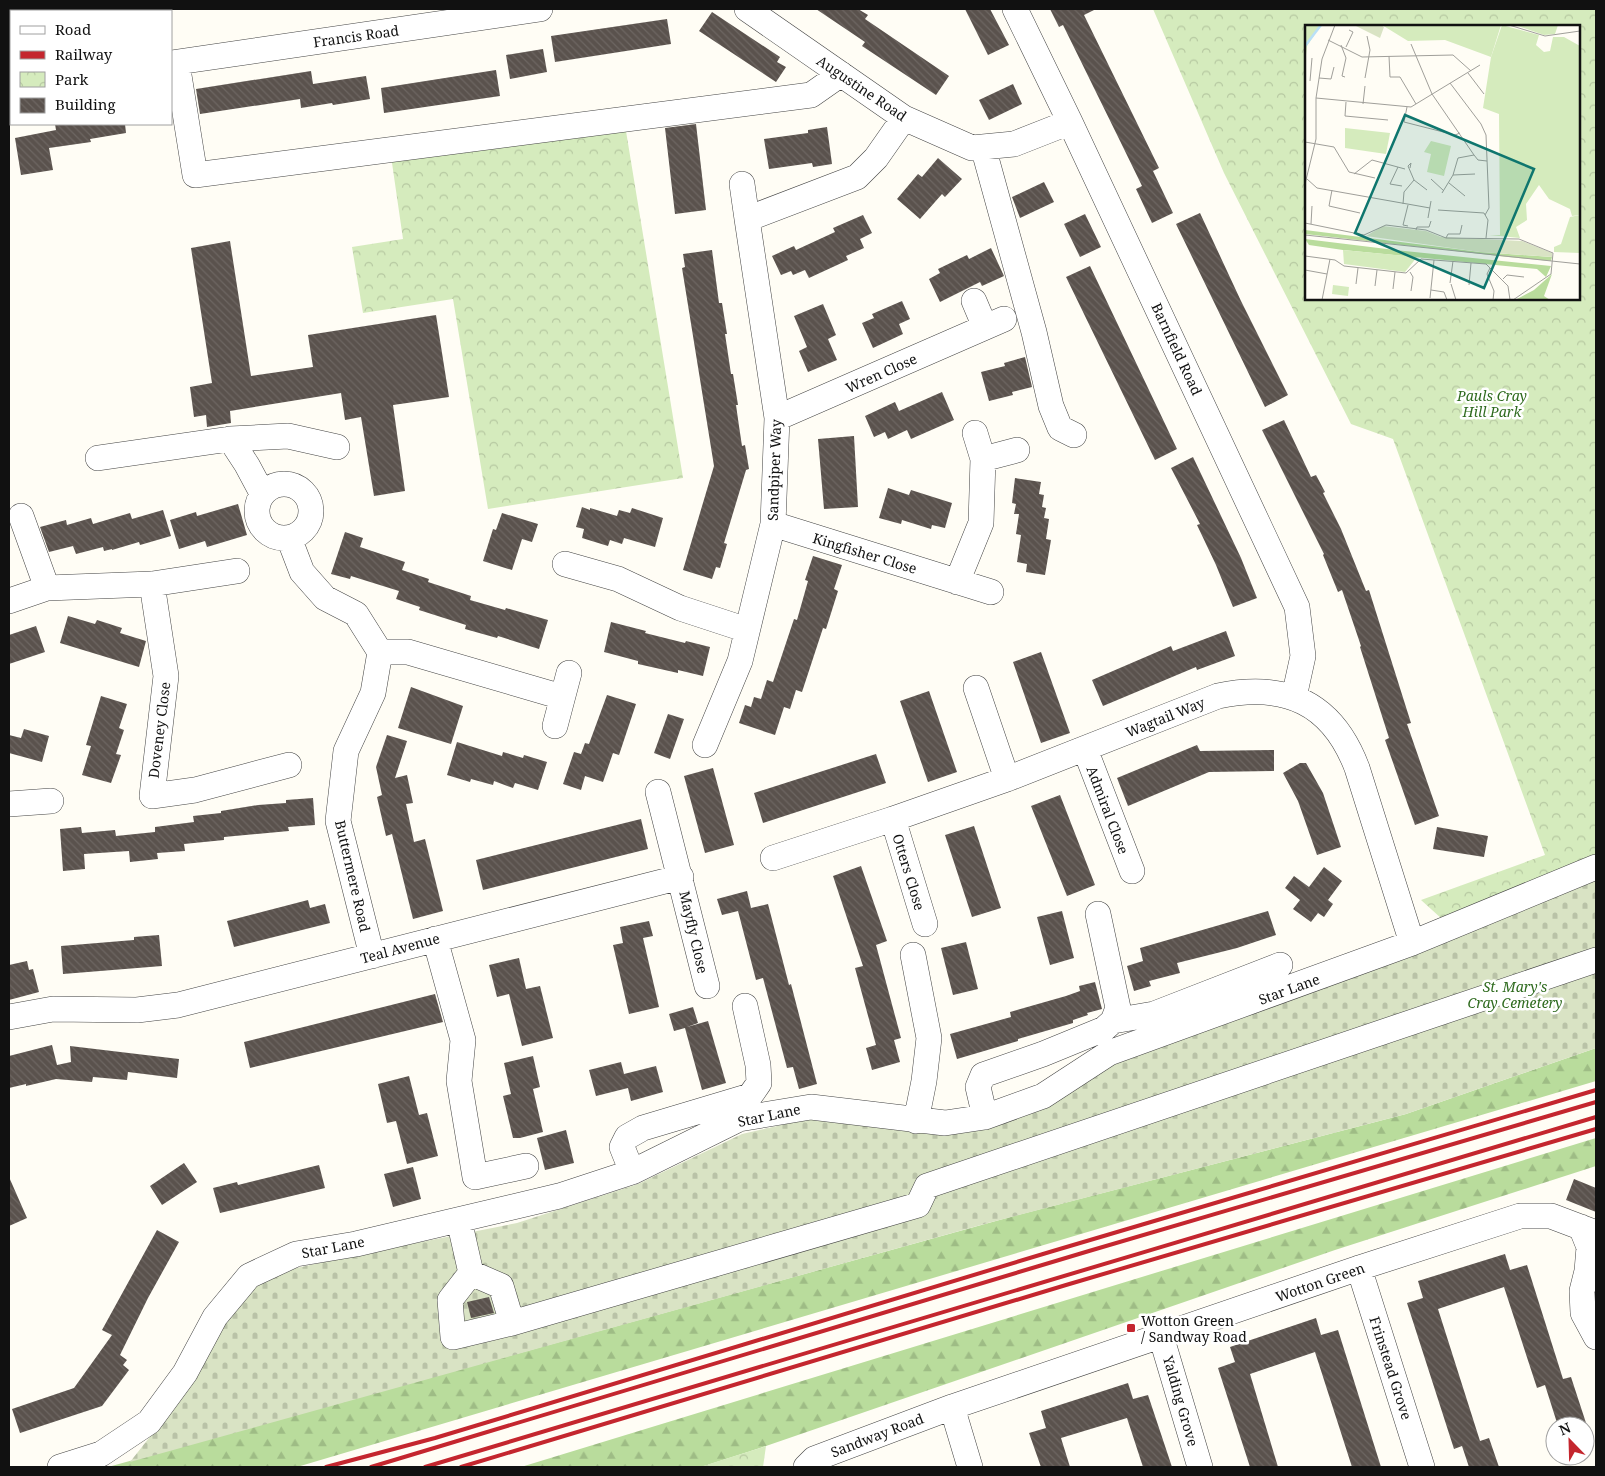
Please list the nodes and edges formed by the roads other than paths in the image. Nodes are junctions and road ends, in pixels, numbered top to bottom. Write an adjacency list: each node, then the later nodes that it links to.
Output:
1 (540, 9): 4 (street, Francis Road)
2 (747, 9): 5 (street, Augustine Road)
3 (1015, 9): 7 (street, Barnfield Road)
4 (174, 63): 5 (street)
5 (841, 74): 6 (street, Augustine Road)
6 (904, 118): 8 (street, Augustine Road); 10 (street)
7 (1070, 122): 8 (street, Augustine Road); 36 (street, Barnfield Road)
8 (983, 147): 14 (street)
9 (742, 184): 10 (street, Sandpiper Way)
10 (747, 219): 12 (street, Sandpiper Way)
11 (974, 301): 12 (street, Wren Close)
12 (777, 418): 22 (street, Sandpiper Way)
13 (975, 433): 19 (street)
14 (1074, 435)
15 (230, 439): 16 (street); 18 (street); 20 (street)
16 (337, 447)
17 (1017, 450): 19 (street)
18 (98, 458)
19 (983, 459): 26 (street)
20 (262, 493): 23 (street); 23 (street)
21 (21, 516): 28 (street)
22 (773, 524): 26 (street, Kingfisher Close); 31 (street, Sandpiper Way)
23 (289, 538): 32 (street)
24 (565, 564): 31 (street)
25 (237, 571): 27 (street)
26 (957, 582): 29 (street, Kingfisher Close)
27 (152, 584): 28 (street); 40 (street, Doveney Close)
28 (47, 588): 30 (street)
29 (991, 592)
30 (9, 601)
31 (747, 630): 38 (street, Sandpiper Way)
32 (380, 652): 35 (street); 55 (street, Buttermere Road)
33 (569, 673): 35 (street)
34 (976, 688): 41 (street)
35 (562, 697): 37 (street)
36 (1294, 697): 39 (street, Wagtail Way); 53 (street, Wagtail Way)
37 (555, 726)
38 (705, 744)
39 (1085, 749): 41 (street, Wagtail Way); 48 (street, Admiral Close)
40 (289, 765)
41 (1007, 779): 45 (street, Wagtail Way)
42 (658, 792): 49 (street)
43 (51, 801): 44 (street)
44 (9, 804)
45 (893, 819): 46 (street, Wagtail Way); 51 (street, Otters Close)
46 (773, 858)
47 (1596, 867): 53 (street, Star Lane)
48 (1132, 871)
49 (680, 878): 52 (street, Teal Avenue); 58 (street, Mayfly Close)
50 (1098, 914): 61 (street)
51 (925, 924)
52 (435, 939): 55 (street, Teal Avenue); 64 (street)
53 (1412, 943): 62 (street, Star Lane)
54 (913, 955): 63 (street)
55 (372, 956): 60 (street, Teal Avenue)
56 (1596, 960): 70 (street)
57 (1280, 965): 61 (street, Star Lane)
58 (707, 986)
59 (746, 1006): 65 (street, Star Lane)
60 (20, 1015)
61 (1113, 1021): 62 (street, Star Lane)
62 (985, 1117): 63 (street, Star Lane)
63 (916, 1121): 65 (street, Star Lane)
64 (526, 1166)
65 (632, 1172): 66 (street, Star Lane)
66 (459, 1220): 69 (street); 74 (street, Star Lane)
67 (1589, 1230): 68 (street, Wotton Green); 72 (street, Wotton Green)
68 (1359, 1268): 71 (street, Wotton Green); 78 (street, Frinstead Grove)
69 (471, 1273): 70 (street); 70 (street)
70 (512, 1323)
71 (1161, 1336): 73 (street, Wotton Green); 77 (street, Yalding Grove)
72 (1596, 1337)
73 (952, 1408): 75 (street, Sandway Road); 76 (street)
74 (60, 1467)
75 (806, 1467)
76 (970, 1467)
77 (1200, 1467)
78 (1422, 1467)

